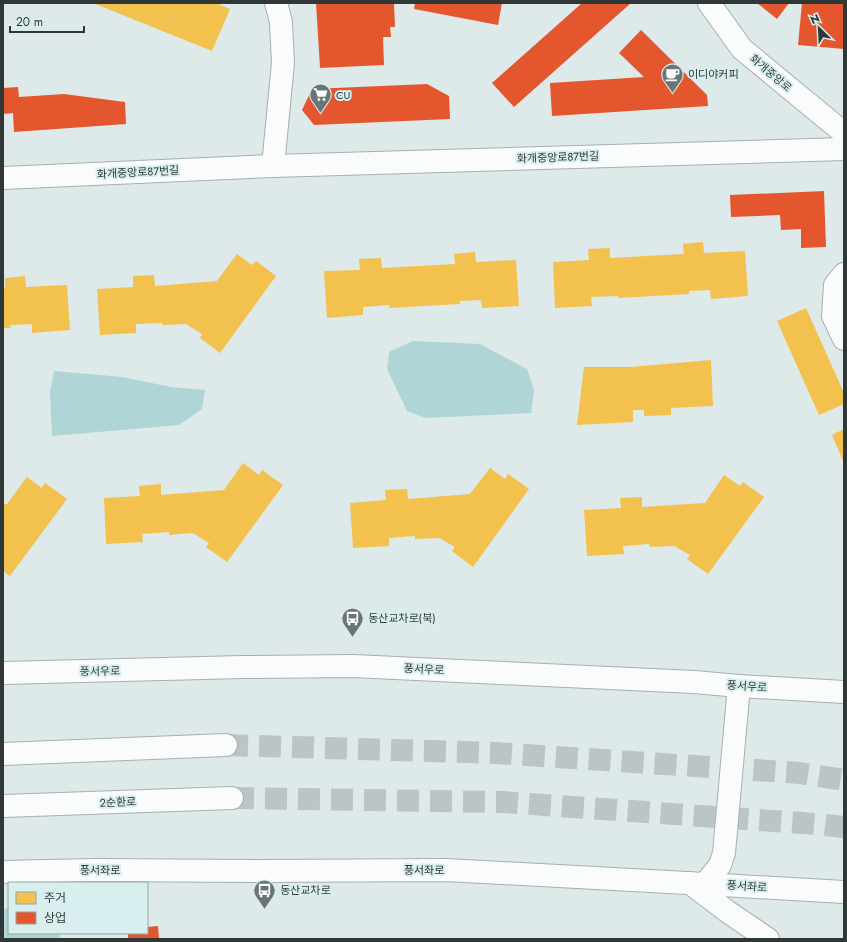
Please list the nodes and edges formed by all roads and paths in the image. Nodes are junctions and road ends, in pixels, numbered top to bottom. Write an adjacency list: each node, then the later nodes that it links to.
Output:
1 (276, 3): 5 (main road)
2 (709, 3): 3 (main road, 화개중앙로)
3 (844, 133)
4 (844, 149): 5 (main road, 화개중앙로87번길)
5 (273, 166): 6 (main road, 화개중앙로87번길)
6 (3, 178)
7 (844, 274): 8 (main road)
8 (844, 339)
9 (3, 673): 10 (main road, 풍서우로)
10 (740, 686): 11 (main road, 풍서우로); 17 (main road)
11 (844, 692)
12 (226, 745): 13 (main road)
13 (3, 754)
14 (232, 798): 15 (main road, 2순환로)
15 (3, 806)
16 (3, 872): 17 (main road, 풍서좌로)
17 (697, 883): 18 (main road, 풍서좌로); 19 (main road)
18 (844, 892)
19 (768, 939)

